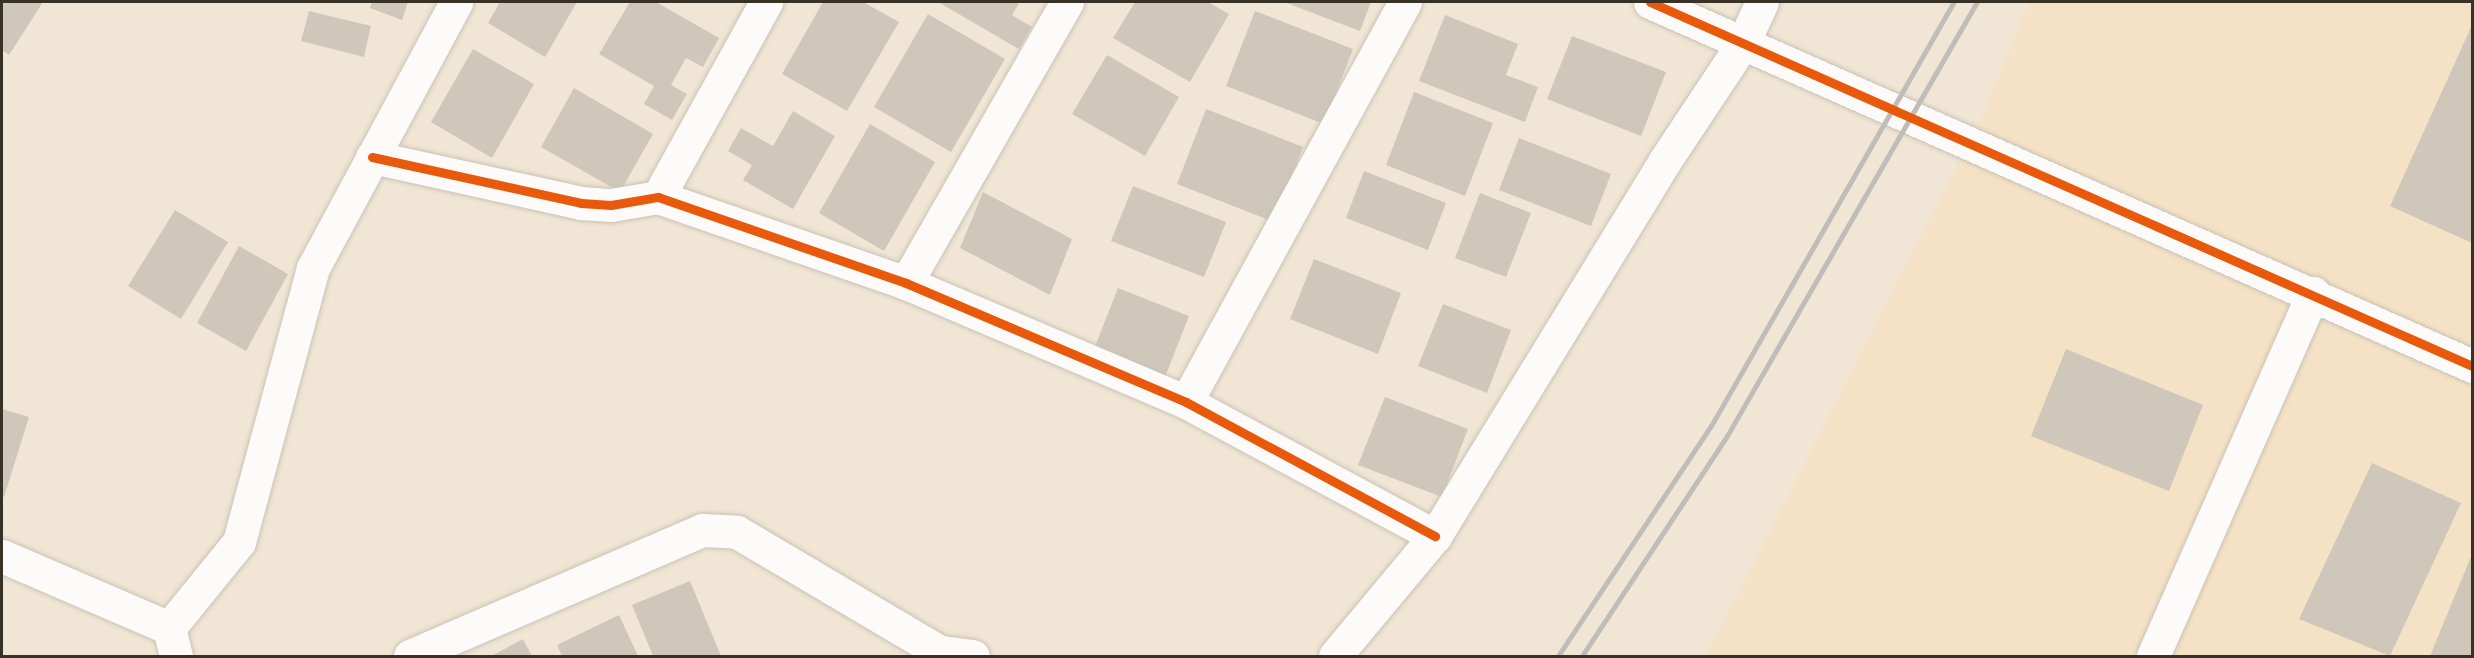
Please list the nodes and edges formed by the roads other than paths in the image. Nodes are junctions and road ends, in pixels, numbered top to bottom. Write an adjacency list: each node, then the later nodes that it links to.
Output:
1 (456, 2): 8 (street)
2 (766, 2): 9 (street)
3 (1067, 2): 10 (street)
4 (1405, 2): 13 (street)
5 (1650, 2): 7 (street)
6 (1762, 2): 7 (street)
7 (1743, 43): 11 (street); 14 (street)
8 (372, 157): 9 (street); 16 (street)
9 (658, 197): 10 (street)
10 (906, 283): 13 (street)
11 (2313, 293): 12 (street); 21 (street)
12 (2472, 366)
13 (1186, 402): 14 (street)
14 (1435, 536): 20 (street)
15 (2, 556): 16 (street)
16 (173, 643)
17 (938, 654): 18 (street); 19 (street)
18 (410, 657)
19 (973, 657)
20 (1335, 657)
21 (2152, 657)

